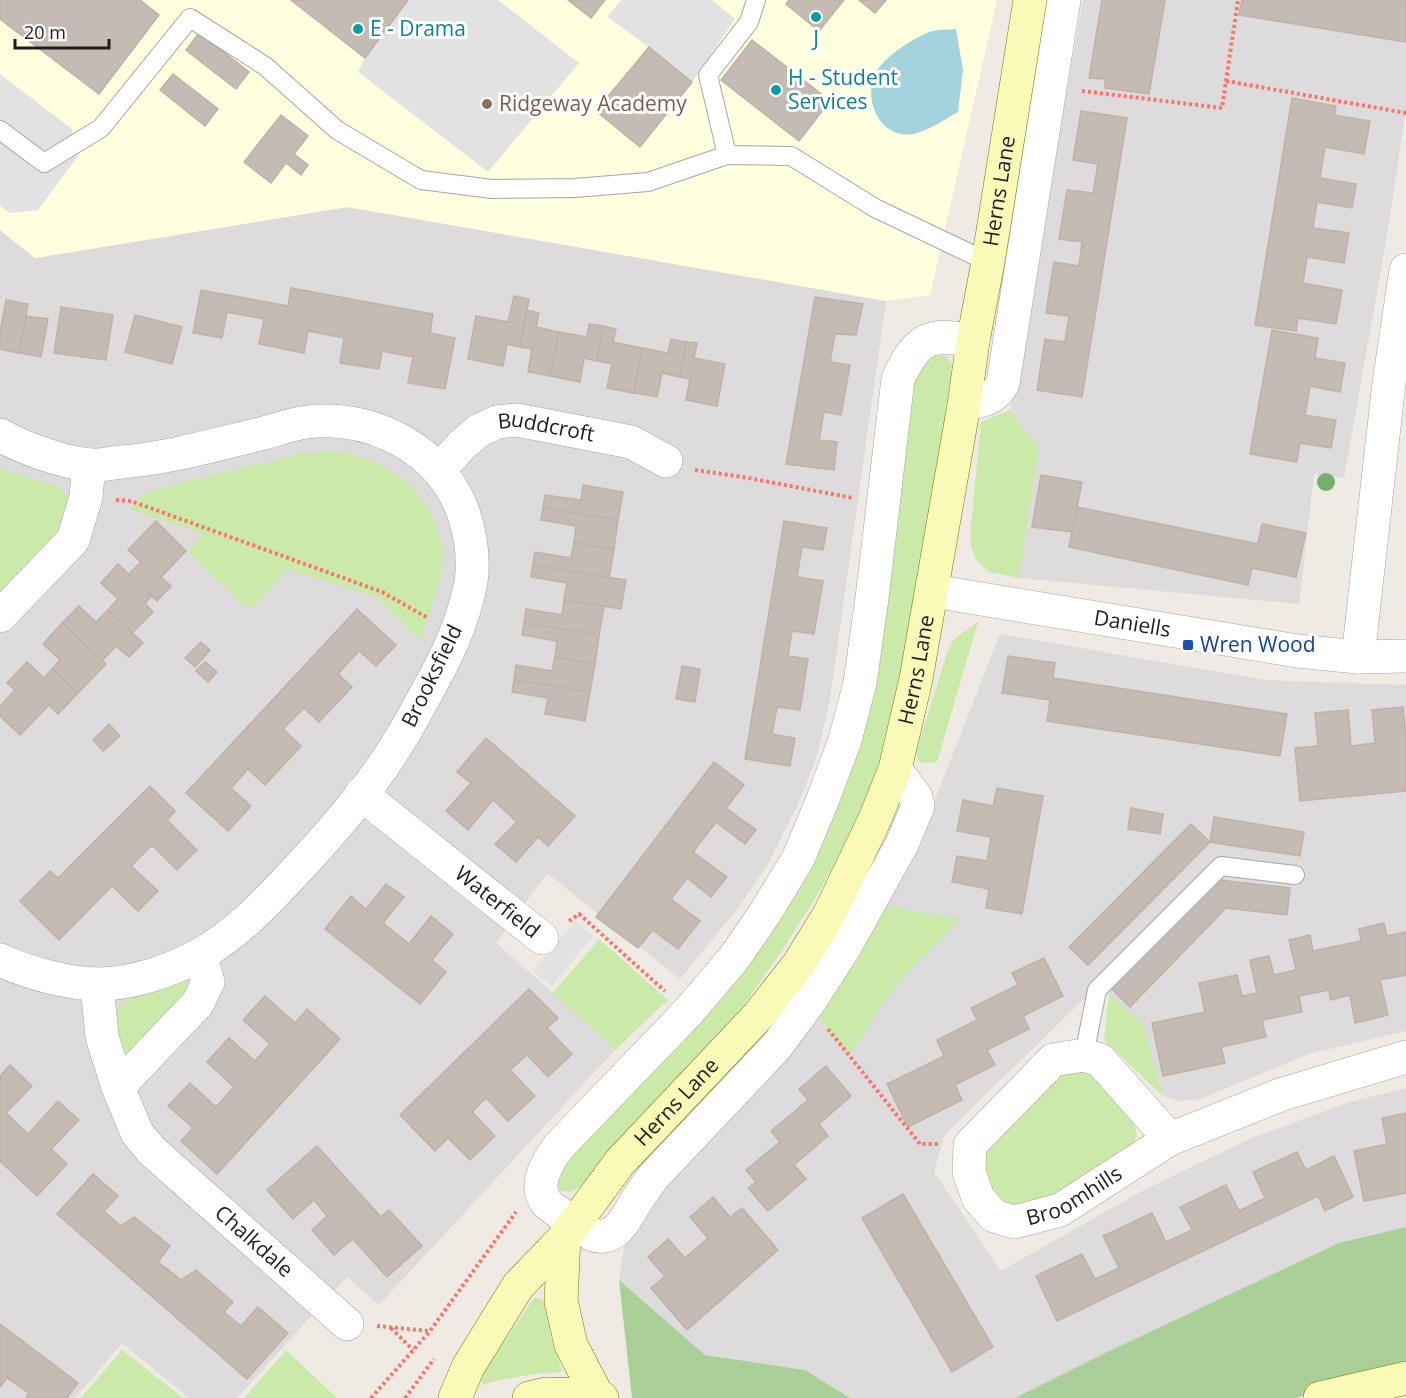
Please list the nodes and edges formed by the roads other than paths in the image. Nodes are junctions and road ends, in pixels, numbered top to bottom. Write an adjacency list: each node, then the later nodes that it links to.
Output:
1 (756, 0): 5 (lane)
2 (1030, 0): 6 (street, Herns Lane)
3 (1064, 0): 9 (street)
4 (0, 130): 5 (lane)
5 (727, 155): 6 (lane)
6 (988, 262): 8 (street, Herns Lane)
7 (1406, 270): 17 (street)
8 (973, 341): 9 (street, Herns Lane); 29 (street)
9 (964, 405): 14 (street, Herns Lane)
10 (0, 435): 12 (street, Brooksfield)
11 (666, 460): 13 (street, Buddcroft)
12 (89, 465): 13 (street, Brooksfield); 15 (street)
13 (438, 470): 19 (street, Brooksfield)
14 (933, 591): 17 (street, Daniells); 18 (street, Herns Lane)
15 (0, 616)
16 (1406, 656): 17 (street, Daniells)
17 (1358, 657)
18 (895, 769): 29 (street, Herns Lane); 29 (street)
19 (361, 794): 21 (street, Waterfield); 22 (street, Brooksfield)
20 (1295, 875): 25 (lane)
21 (542, 938)
22 (200, 955): 24 (street, Brooksfield); 27 (street)
23 (0, 960): 24 (street, Brooksfield)
24 (97, 984): 27 (street, Chalkdale)
25 (1084, 1055): 28 (street); 28 (street, Broomhills)
26 (1406, 1057): 28 (street, Broomhills)
27 (118, 1087): 30 (street, Chalkdale)
28 (1170, 1139)
29 (569, 1230): 32 (street); 33 (street, Herns Lane)
30 (347, 1324)
31 (1406, 1378): 35 (street)
32 (599, 1397): 34 (street)
33 (455, 1398)
34 (529, 1398)
35 (1320, 1398)

